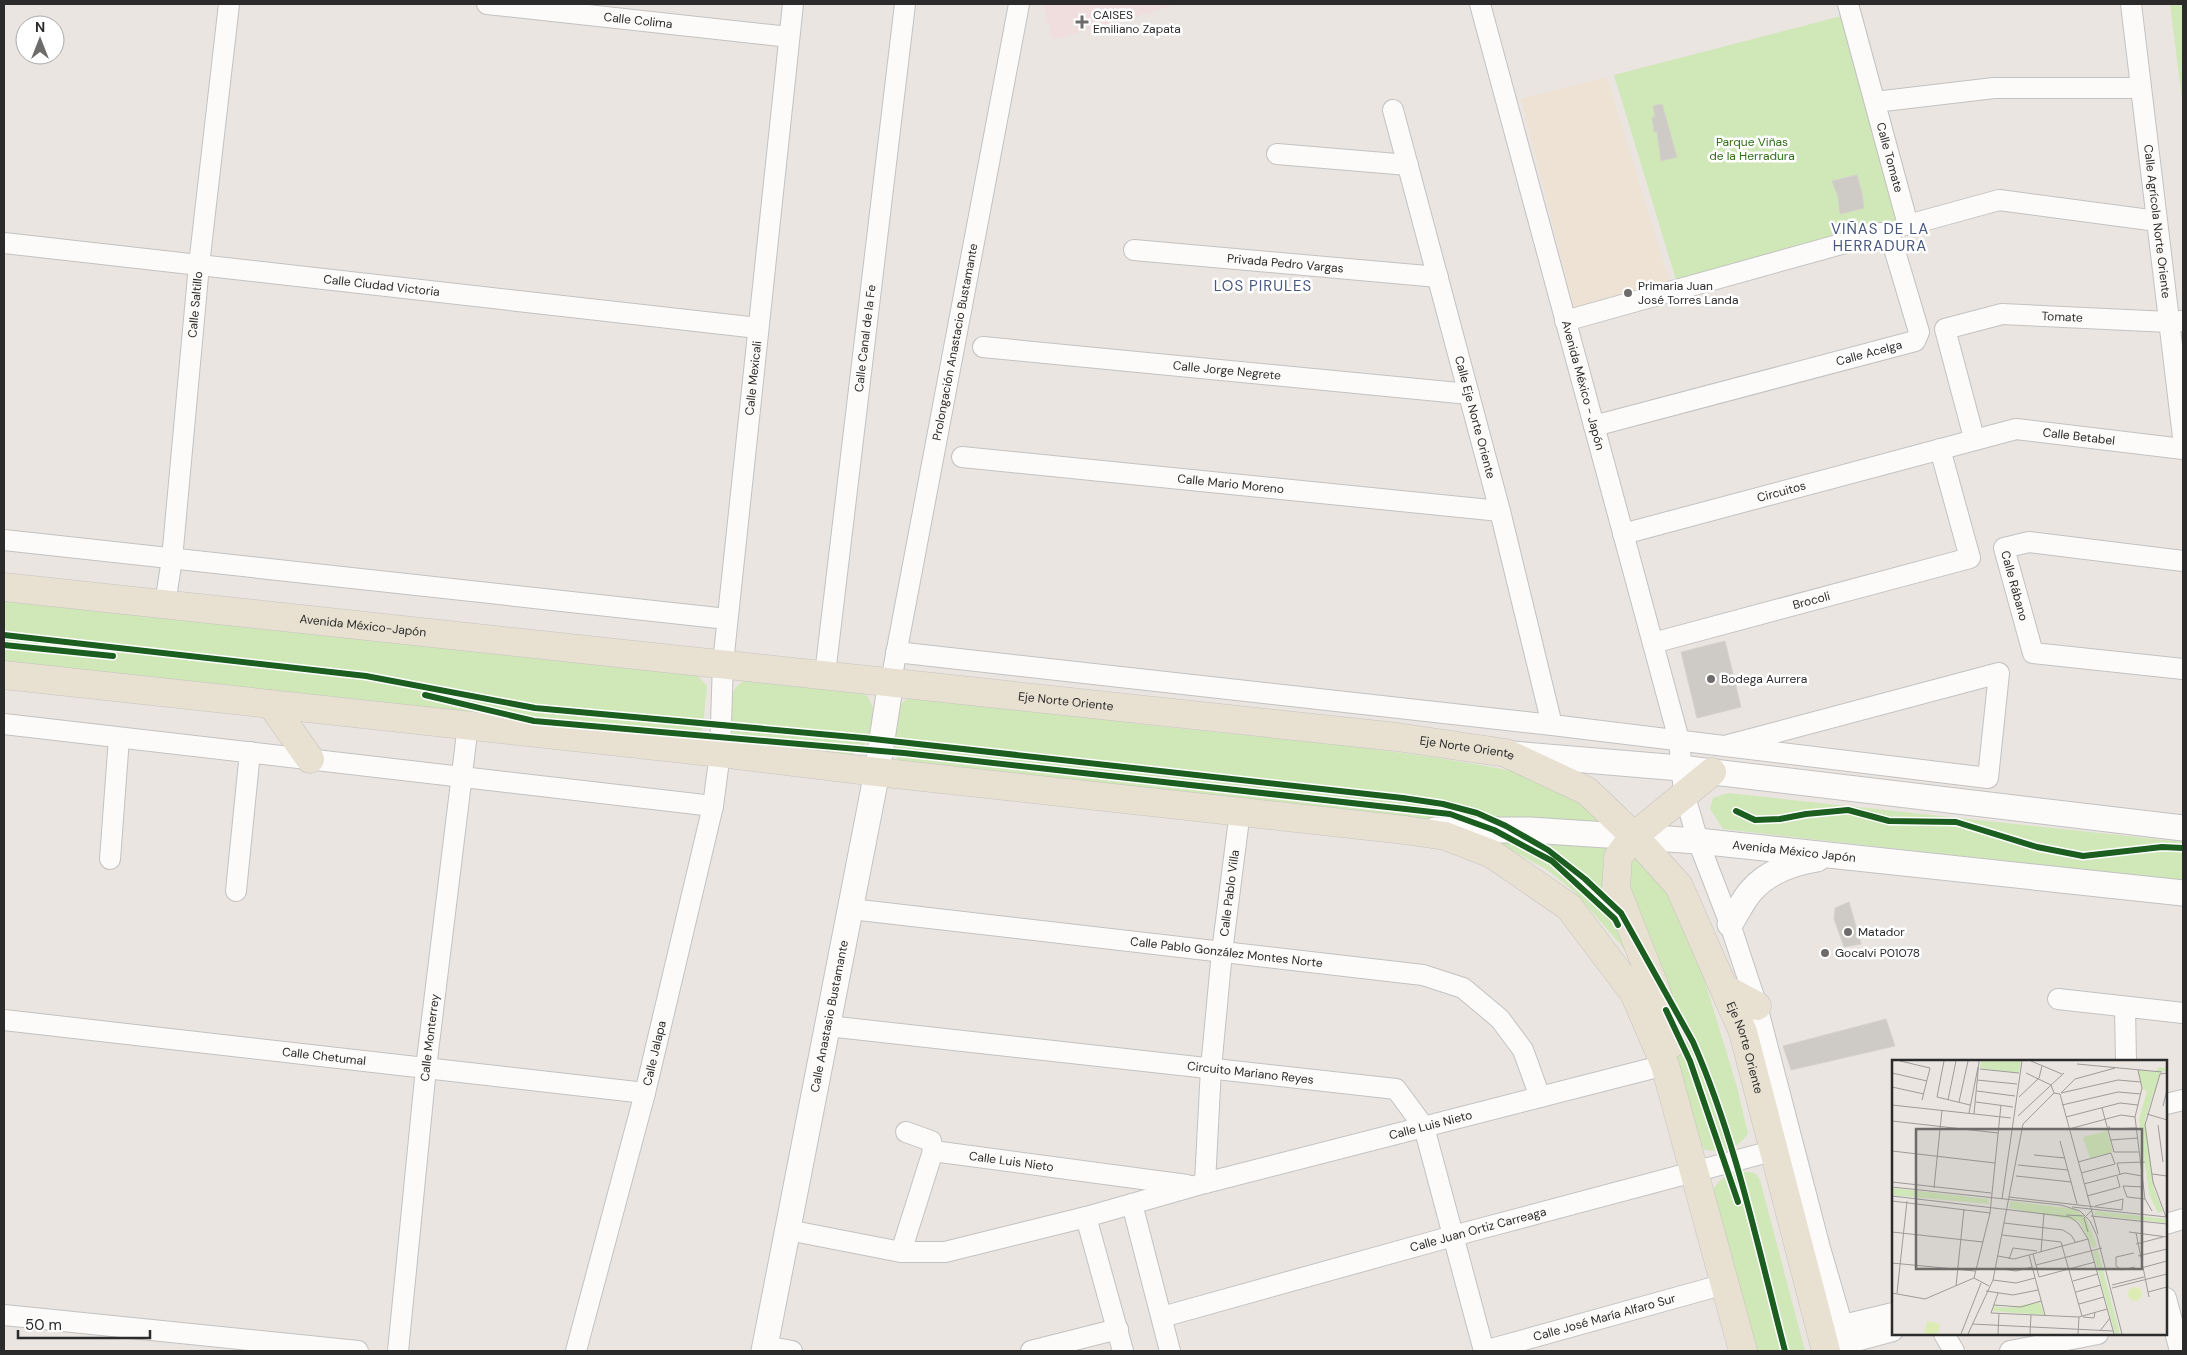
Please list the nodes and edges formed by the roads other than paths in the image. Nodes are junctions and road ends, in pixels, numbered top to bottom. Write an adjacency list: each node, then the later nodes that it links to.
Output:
1 (229, 4): 18 (street, Calle Saltillo)
2 (487, 4): 9 (street, Calle Colima)
3 (793, 4): 9 (street, Calle Mexicali)
4 (905, 4): 43 (street, Calle Canal de la Fe)
5 (1019, 4): 40 (street, Prolongación Anastacio Bustamante)
6 (1480, 4): 20 (street, Avenida México - Japón)
7 (2131, 4): 10 (street, Calle Agrícola Norte Oriente)
8 (1850, 8): 11 (street)
9 (789, 37): 22 (street, Calle Mexicali)
10 (2141, 88): 11 (street); 15 (street, Calle Agrícola Norte Oriente)
11 (1875, 102): 15 (street, Calle Tomate)
12 (1393, 110): 14 (street, Calle Eje Norte Oriente)
13 (1277, 154): 14 (street)
14 (1408, 165): 19 (street, Calle Eje Norte Oriente)
15 (2157, 221): 21 (street, Calle Agrícola Norte Oriente)
16 (4, 243): 18 (street, Calle Ciudad Victoria)
17 (1134, 250): 19 (street, Privada Pedro Vargas)
18 (199, 265): 22 (street, Calle Ciudad Victoria); 34 (street, Calle Saltillo)
19 (1438, 277): 24 (street, Calle Eje Norte Oriente)
20 (1565, 321): 25 (street, Avenida México - Japón); 25 (street, Calle Acelga)
21 (2176, 322): 26 (street, Tomate); 27 (street, Calle Agrícola Norte Oriente)
22 (758, 328): 38 (street, Calle Mexicali)
23 (983, 347): 24 (street, Calle Jorge Negrete)
24 (1469, 394): 31 (street, Calle Eje Norte Oriente)
25 (1594, 426): 32 (street, Avenida México - Japón)
26 (1974, 438): 28 (street, Calle Betabel); 29 (street, Calle Betabel)
27 (2183, 438)
28 (1940, 449): 32 (street, Circuitos); 39 (street, Brocoli)
29 (2183, 449)
30 (962, 457): 31 (street, Calle Mario Moreno)
31 (1500, 511): 49 (street, Calle Eje Norte Oriente)
32 (1623, 534): 39 (street, Avenida México - Japón)
33 (4, 540): 34 (street)
34 (172, 559): 37 (street, Calle Saltillo); 38 (street)
35 (2183, 561): 42 (street, Calle Rábano)
36 (4, 587): 37 (main road, Avenida México-Japón)
37 (165, 604): 41 (main road, Avenida México-Japón)
38 (727, 620): 41 (street, Calle Mexicali)
39 (1653, 643): 51 (street, Avenida México - Japón)
40 (896, 652): 45 (street, Prolongación Anastacio Bustamante); 49 (street)
41 (723, 663): 43 (main road, Eje Norte Oriente); 54 (street, Calle Mexicali)
42 (2183, 669)
43 (826, 674): 45 (main road, Eje Norte Oriente)
44 (4, 675): 46 (main road)
45 (891, 681): 55 (main road, Eje Norte Oriente); 57 (street, Calle Anastasio Bustamante)
46 (271, 704): 48 (main road); 56 (main road)
47 (4, 724): 50 (street)
48 (468, 725): 54 (main road); 59 (street, Calle Monterrey)
49 (1552, 725): 51 (street)
50 (119, 738): 53 (street); 68 (street)
51 (1679, 740): 52 (street); 60 (street, Avenida México - Japón)
52 (1725, 746): 52 (street)
53 (250, 752): 56 (street); 69 (street)
54 (720, 752): 57 (main road); 61 (street, Calle Jalapa)
55 (1506, 753): 60 (street); 65 (main road, Eje Norte Oriente)
56 (310, 759): 59 (street)
57 (877, 772): 62 (main road); 71 (street, Calle Anastasio Bustamante)
58 (1712, 772): 60 (main road); 63 (street)
59 (461, 776): 61 (street); 83 (street, Calle Monterrey)
60 (1682, 781): 65 (main road); 66 (street, Avenida México - Japón)
61 (714, 806): 85 (street, Calle Jalapa)
62 (1240, 811): 64 (main road); 73 (street, Calle Pablo Villa)
63 (2183, 828)
64 (1405, 830): 65 (street, Avenida México Japón); 82 (main road)
65 (1634, 836): 66 (street, Avenida México Japón); 74 (main road, Eje Norte Oriente); 82 (main road)
66 (1698, 841): 67 (street, Avenida México Japón); 72 (street, Avenida México - Japón)
67 (1837, 855): 70 (street, Avenida México Japón); 72 (street)
68 (110, 859)
69 (236, 891)
70 (2183, 893)
71 (851, 909): 73 (street, Calle Pablo González Montes Norte); 80 (street, Calle Anastasio Bustamante)
72 (1730, 924): 76 (street, Avenida México - Japón)
73 (1222, 952): 84 (street, Calle Pablo Villa); 86 (street, Calle Pablo González Montes Norte)
74 (1724, 988): 76 (main road); 91 (main road, Eje Norte Oriente)
75 (2058, 999): 77 (street)
76 (1757, 1006): 91 (street, Avenida México - Japón)
77 (2125, 1007): 78 (street); 81 (street)
78 (2183, 1013)
79 (4, 1020): 83 (street, Calle Chetumal)
80 (828, 1026): 84 (street, Circuito Mariano Reyes); 100 (street, Calle Anastasio Bustamante)
81 (2126, 1060)
82 (1665, 1065): 86 (street, Calle Luis Nieto); 93 (main road)
83 (426, 1068): 85 (street, Calle Chetumal); 117 (street, Calle Monterrey)
84 (1211, 1068): 89 (street, Circuito Mariano Reyes); 94 (street, Calle Pablo Villa)
85 (645, 1093): 118 (street, Calle Jalapa)
86 (1540, 1097): 89 (street, Calle Luis Nieto)
87 (2183, 1100): 88 (street)
88 (2167, 1104)
89 (1424, 1127): 94 (street, Calle Luis Nieto); 101 (street, Circuito Mariano Reyes)
90 (906, 1132): 92 (street)
91 (1784, 1148): 93 (street, Calle Juan Ortiz Carreaga); 99 (main road, Eje Norte Oriente); 102 (street, Avenida México - Japón)
92 (933, 1151): 94 (street, Calle Luis Nieto); 103 (street)
93 (1694, 1172): 101 (street, Calle Juan Ortiz Carreaga); 104 (main road)
94 (1200, 1185): 95 (street, Calle Luis Nieto)
95 (1132, 1204): 96 (street, Calle Luis Nieto); 108 (street)
96 (1086, 1218): 103 (street, Calle Luis Nieto); 109 (street)
97 (2183, 1219): 98 (street)
98 (2167, 1224)
99 (1794, 1227): 102 (main road); 113 (main road, Eje Norte Oriente)
100 (788, 1230): 103 (street, Calle Luis Nieto); 115 (street, Calle Anastasio Bustamante)
101 (1453, 1236): 108 (street, Calle Juan Ortiz Carreaga); 123 (street, Circuito Mariano Reyes)
102 (1820, 1248): 113 (street, Avenida México - Japón)
103 (902, 1252)
104 (1725, 1284): 123 (street, Calle José María Alfaro Sur); 124 (main road)
105 (2167, 1301): 114 (street)
106 (1892, 1314): 113 (street)
107 (4, 1315): 116 (street)
108 (1162, 1317): 122 (street)
109 (1118, 1329): 120 (street); 121 (street)
110 (1892, 1331): 113 (street)
111 (1945, 1335): 125 (street)
112 (2093, 1335): 126 (street)
113 (1842, 1343)
114 (2180, 1345)
115 (764, 1349): 119 (street)
116 (358, 1351)
117 (398, 1351)
118 (576, 1351)
119 (792, 1351)
120 (1031, 1351)
121 (1123, 1351)
122 (1170, 1351)
123 (1484, 1351)
124 (1743, 1351)
125 (1954, 1351)
126 (2010, 1351)

